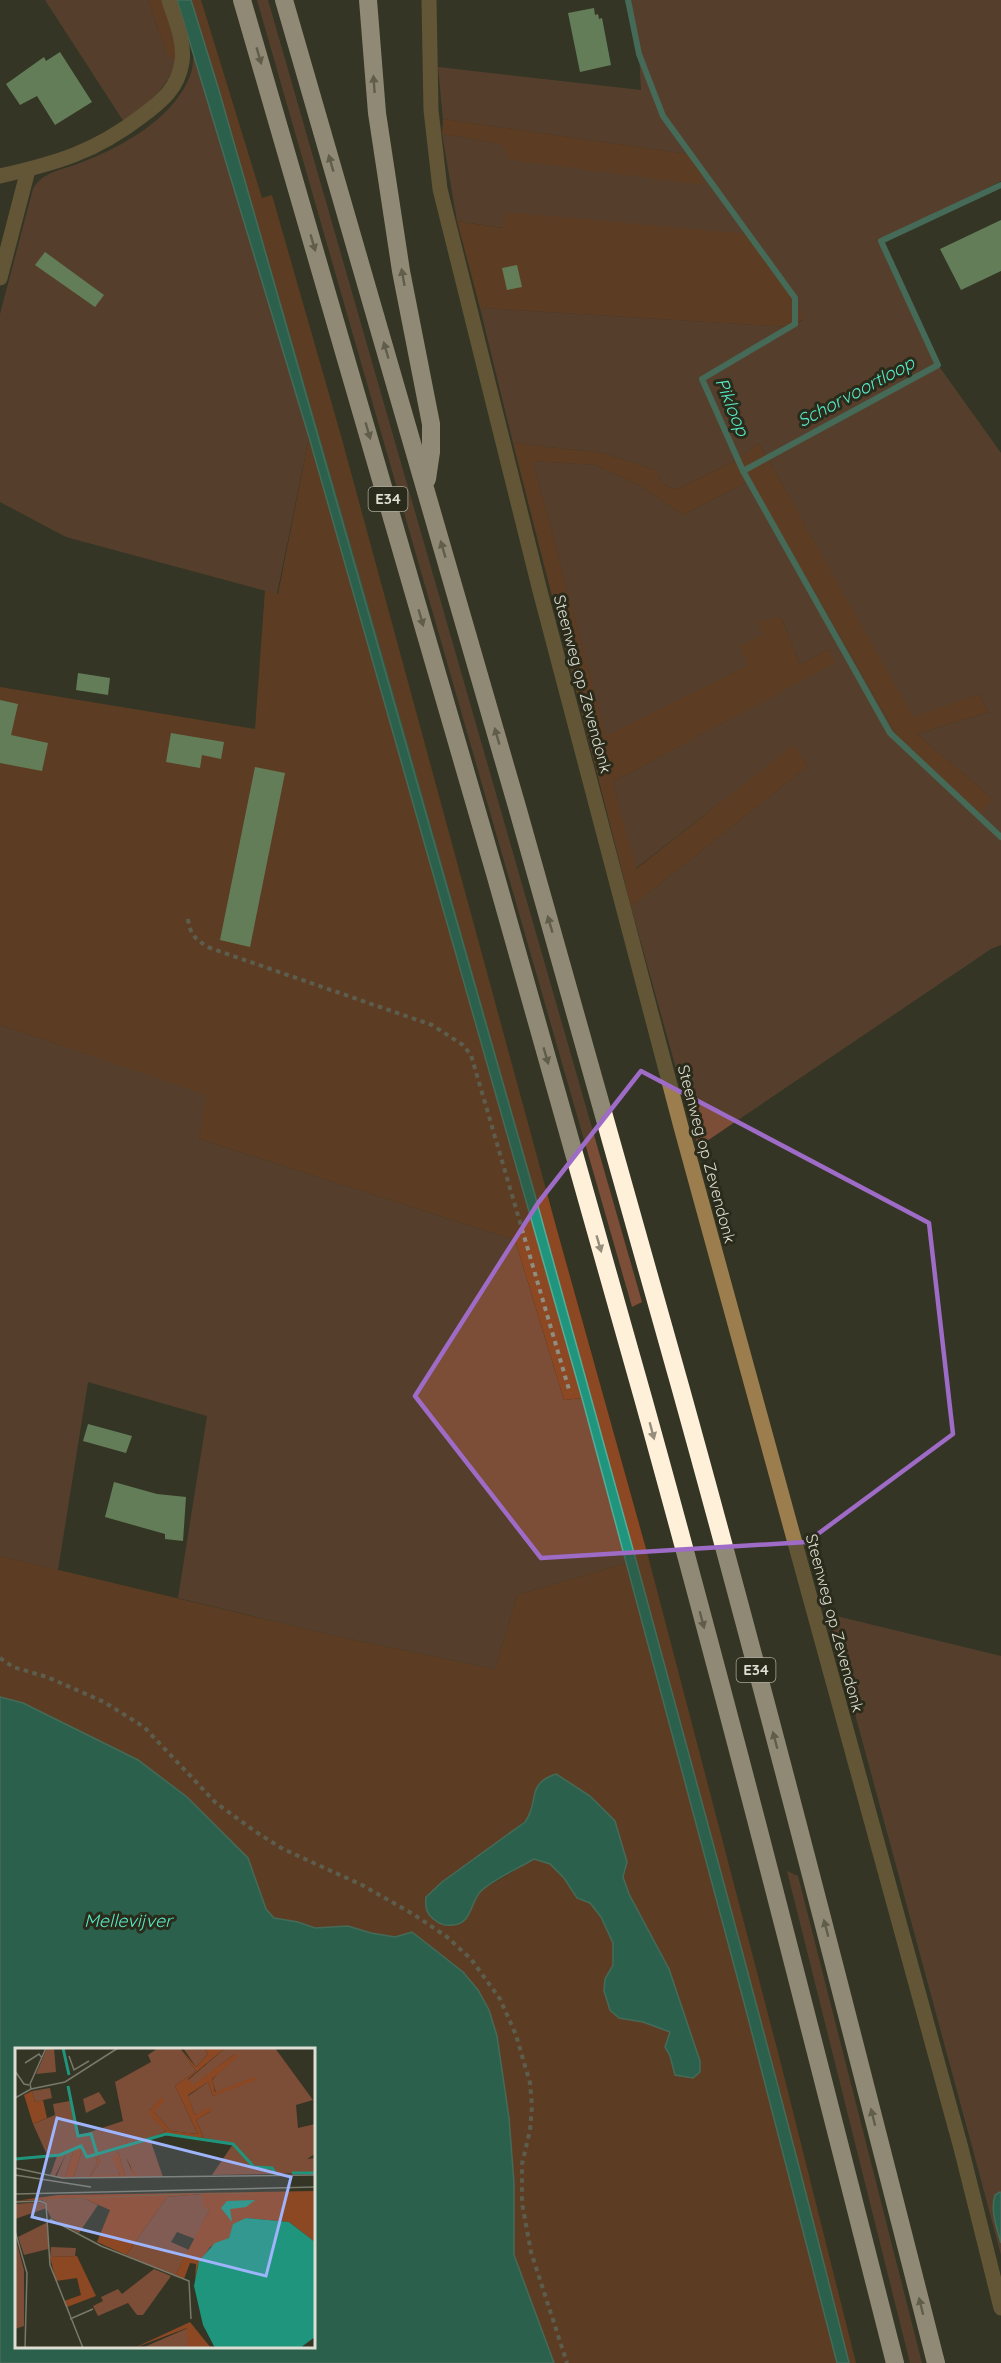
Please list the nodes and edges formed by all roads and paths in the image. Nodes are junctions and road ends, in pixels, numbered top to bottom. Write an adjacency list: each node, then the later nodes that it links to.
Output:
1 (168, 0): 6 (street)
2 (242, 0): 15 (highway, E34, one-way to 15)
3 (284, 0): 9 (highway, E34, one-way to 3)
4 (368, 0): 9 (highway, one-way to 4)
5 (429, 0): 13 (street, Steenweg op Zevendonk)
6 (28, 170): 7 (street); 8 (street)
7 (0, 176)
8 (0, 278)
9 (426, 487): 16 (highway, E34, one-way to 9)
10 (188, 919): 11 (path)
11 (570, 1393)
12 (0, 1658): 14 (path)
13 (1001, 2308)
14 (567, 2363)
15 (895, 2363)
16 (936, 2363)

